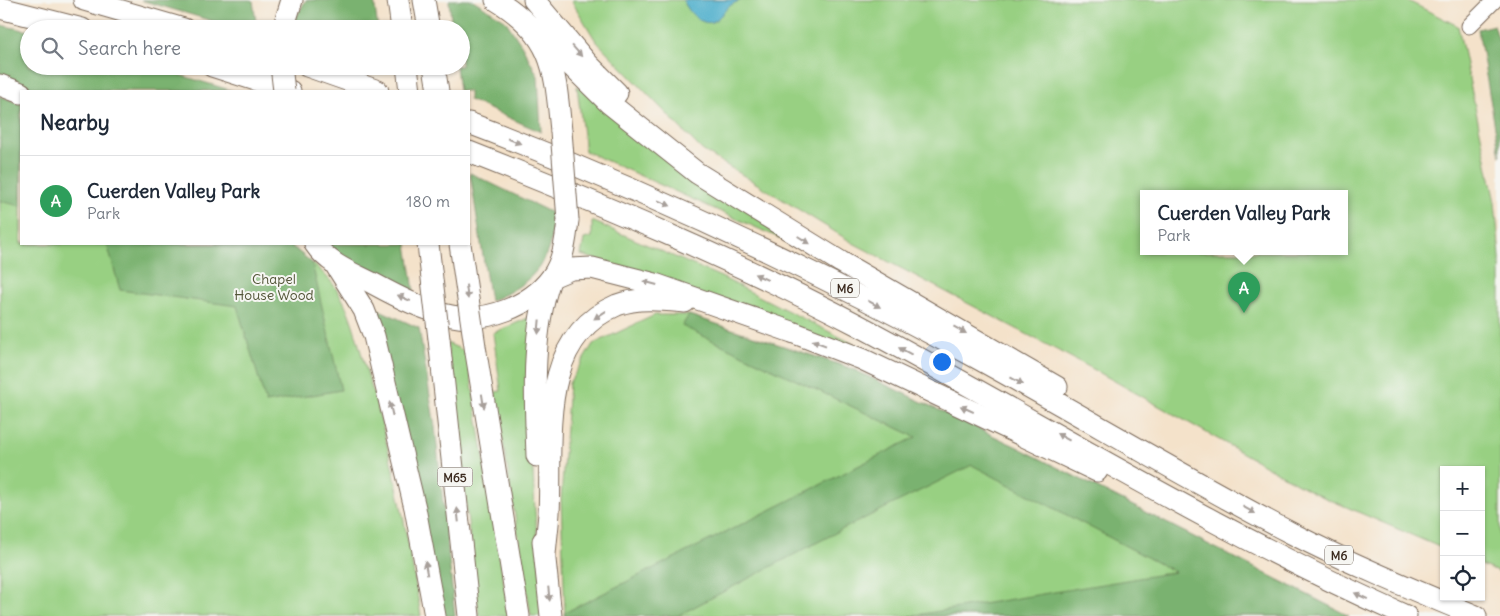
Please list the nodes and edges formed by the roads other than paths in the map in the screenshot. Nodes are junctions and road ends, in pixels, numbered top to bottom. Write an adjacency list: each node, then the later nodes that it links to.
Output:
1 (84, 0): 11 (highway)
2 (292, 0): 12 (highway)
3 (398, 0): 13 (highway)
4 (424, 0): 14 (highway)
5 (496, 0): 15 (highway)
6 (511, 0): 15 (highway)
7 (534, 0): 31 (highway, one-way to 31)
8 (1495, 0): 16 (street)
9 (0, 8): 10 (highway)
10 (47, 20)
11 (153, 20)
12 (286, 20)
13 (401, 20)
14 (427, 20)
15 (528, 22): 31 (highway); 36 (highway, bridge)
16 (1469, 26)
17 (240, 75): 24 (highway)
18 (282, 75): 23 (highway, bridge)
19 (332, 75): 25 (highway)
20 (408, 75): 26 (highway)
21 (435, 75): 27 (highway)
22 (0, 85): 28 (highway)
23 (284, 90)
24 (287, 90)
25 (375, 90)
26 (410, 90)
27 (438, 90)
28 (20, 93)
29 (470, 123): 38 (highway, M6, one-way to 38)
30 (470, 152): 40 (highway, M6, one-way to 30)
31 (748, 205): 38 (highway, one-way to 38)
32 (304, 245): 35 (highway)
33 (428, 245): 42 (highway, M65, one-way to 33, bridge)
34 (460, 245): 43 (highway, one-way to 43, bridge)
35 (325, 254): 36 (highway, one-way to 35); 41 (highway, one-way to 35)
36 (551, 279): 37 (highway, one-way to 36); 39 (highway, one-way to 39)
37 (715, 305): 39 (highway, one-way to 39); 40 (highway, one-way to 37)
38 (1206, 486): 46 (highway, M6, one-way to 46)
39 (545, 555): 44 (highway, one-way to 44)
40 (1296, 566): 45 (highway, M6, one-way to 40)
41 (435, 616)
42 (469, 616)
43 (519, 616)
44 (551, 616)
45 (1406, 616)
46 (1476, 616)

